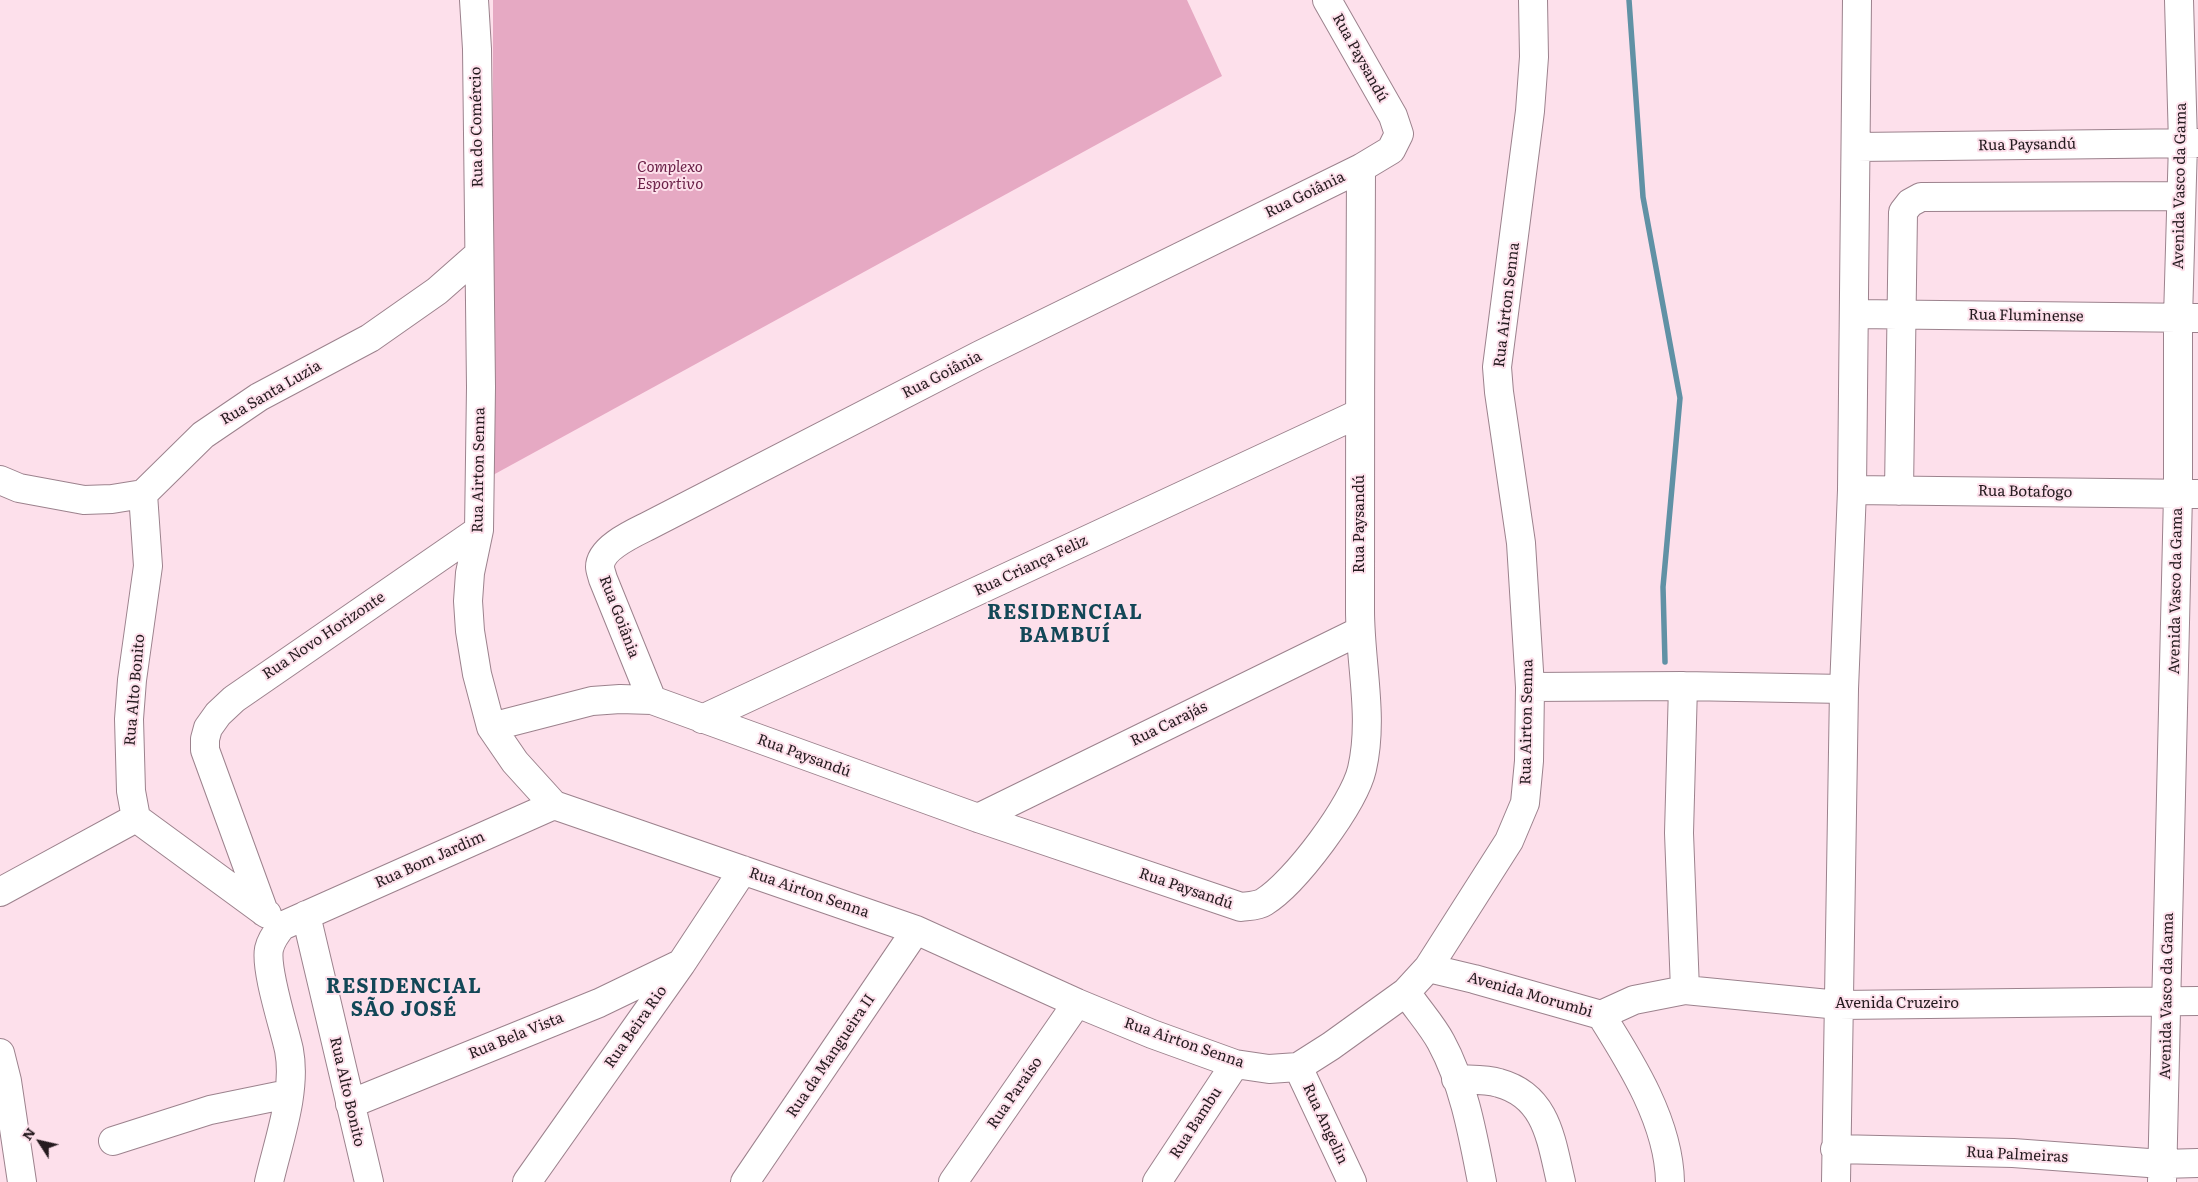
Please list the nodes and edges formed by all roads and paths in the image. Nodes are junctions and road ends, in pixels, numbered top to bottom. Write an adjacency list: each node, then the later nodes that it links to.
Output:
1 (474, 0): 11 (street, Rua do Comércio)
2 (1327, 0): 6 (street, Rua Paysandú)
3 (1534, 0): 24 (street, Rua Airton Senna)
4 (1857, 0): 8 (street)
5 (2179, 0): 7 (street, Avenida Vasco da Gama)
6 (1393, 116): 9 (street, Rua Goiânia)
7 (2190, 143): 8 (street, Rua Paysandú); 10 (street, Avenida Vasco da Gama)
8 (1857, 147): 12 (street)
9 (1361, 168): 15 (street, Rua Paysandú); 26 (street, Rua Goiânia)
10 (2181, 196): 13 (street); 14 (street, Avenida Vasco da Gama)
11 (479, 254): 19 (street, Rua Santa Luzia); 21 (street, Rua Airton Senna)
12 (1855, 314): 13 (street, Rua Fluminense); 17 (street)
13 (1901, 315): 14 (street, Rua Fluminense); 18 (street)
14 (2188, 318): 20 (street, Avenida Vasco da Gama)
15 (1360, 413): 22 (street, Rua Paysandú); 27 (street, Rua Criança Feliz)
16 (0, 480): 19 (street)
17 (1852, 490): 18 (street, Rua Botafogo); 25 (street)
18 (1899, 491): 20 (street, Rua Botafogo)
19 (143, 494): 31 (street, Rua Alto Bonito)
20 (2188, 494): 41 (street, Avenida Vasco da Gama)
21 (479, 530): 28 (street, Rua Airton Senna); 29 (street, Rua Novo Horizonte)
22 (1360, 631): 32 (street, Rua Carajás); 32 (street, Rua Paysandú)
23 (1683, 686): 24 (street); 25 (street); 39 (street)
24 (1530, 687): 38 (street, Rua Airton Senna)
25 (1844, 690): 44 (street)
26 (652, 700): 27 (street, Rua Paysandú); 28 (street, Rua Paysandú)
27 (702, 720): 32 (street, Rua Paysandú)
28 (491, 727): 30 (street, Rua Airton Senna)
29 (210, 766): 35 (street, Rua Alto Bonito)
30 (554, 805): 33 (street, Rua Airton Senna); 35 (street, Rua Bom Jardim)
31 (136, 818): 34 (street); 35 (street)
32 (978, 818)
33 (743, 870): 36 (street, Rua Airton Senna); 37 (street, Rua Beira Rio)
34 (0, 892)
35 (284, 918): 50 (street); 51 (street, Rua Alto Bonito)
36 (916, 930): 43 (street, Rua Airton Senna); 56 (street, Rua da Mangueira II)
37 (681, 964): 51 (street, Rua Bela Vista); 60 (street, Rua Beira Rio)
38 (1428, 968): 40 (street, Rua Airton Senna); 45 (street, Avenida Morumbi)
39 (1685, 990): 44 (street, Avenida Cruzeiro); 45 (street, Avenida Cruzeiro)
40 (1406, 992): 48 (street, Rua Airton Senna); 49 (street)
41 (2167, 1001): 42 (street, Avenida Cruzeiro); 44 (street, Avenida Cruzeiro); 55 (street, Avenida Vasco da Gama)
42 (2198, 1001)
43 (1077, 1003): 47 (street, Rua Airton Senna); 61 (street, Rua Paraíso)
44 (1838, 1005): 53 (street)
45 (1601, 1015): 66 (street, Avenida Morumbi)
46 (0, 1053): 57 (street)
47 (1235, 1064): 48 (street, Rua Airton Senna); 62 (street, Rua Bambu)
48 (1298, 1067): 63 (street, Rua Angelin)
49 (1456, 1079): 64 (street); 65 (street)
50 (288, 1094): 52 (street); 58 (street)
51 (350, 1104): 59 (street, Rua Alto Bonito)
52 (113, 1140)
53 (1836, 1148): 55 (street, Rua Palmeiras); 67 (street)
54 (2198, 1163): 55 (street, Rua Palmeiras)
55 (2162, 1173)
56 (747, 1181)
57 (22, 1182)
58 (269, 1182)
59 (369, 1182)
60 (527, 1182)
61 (953, 1182)
62 (1157, 1182)
63 (1352, 1182)
64 (1482, 1182)
65 (1561, 1182)
66 (1670, 1182)
67 (1836, 1182)

